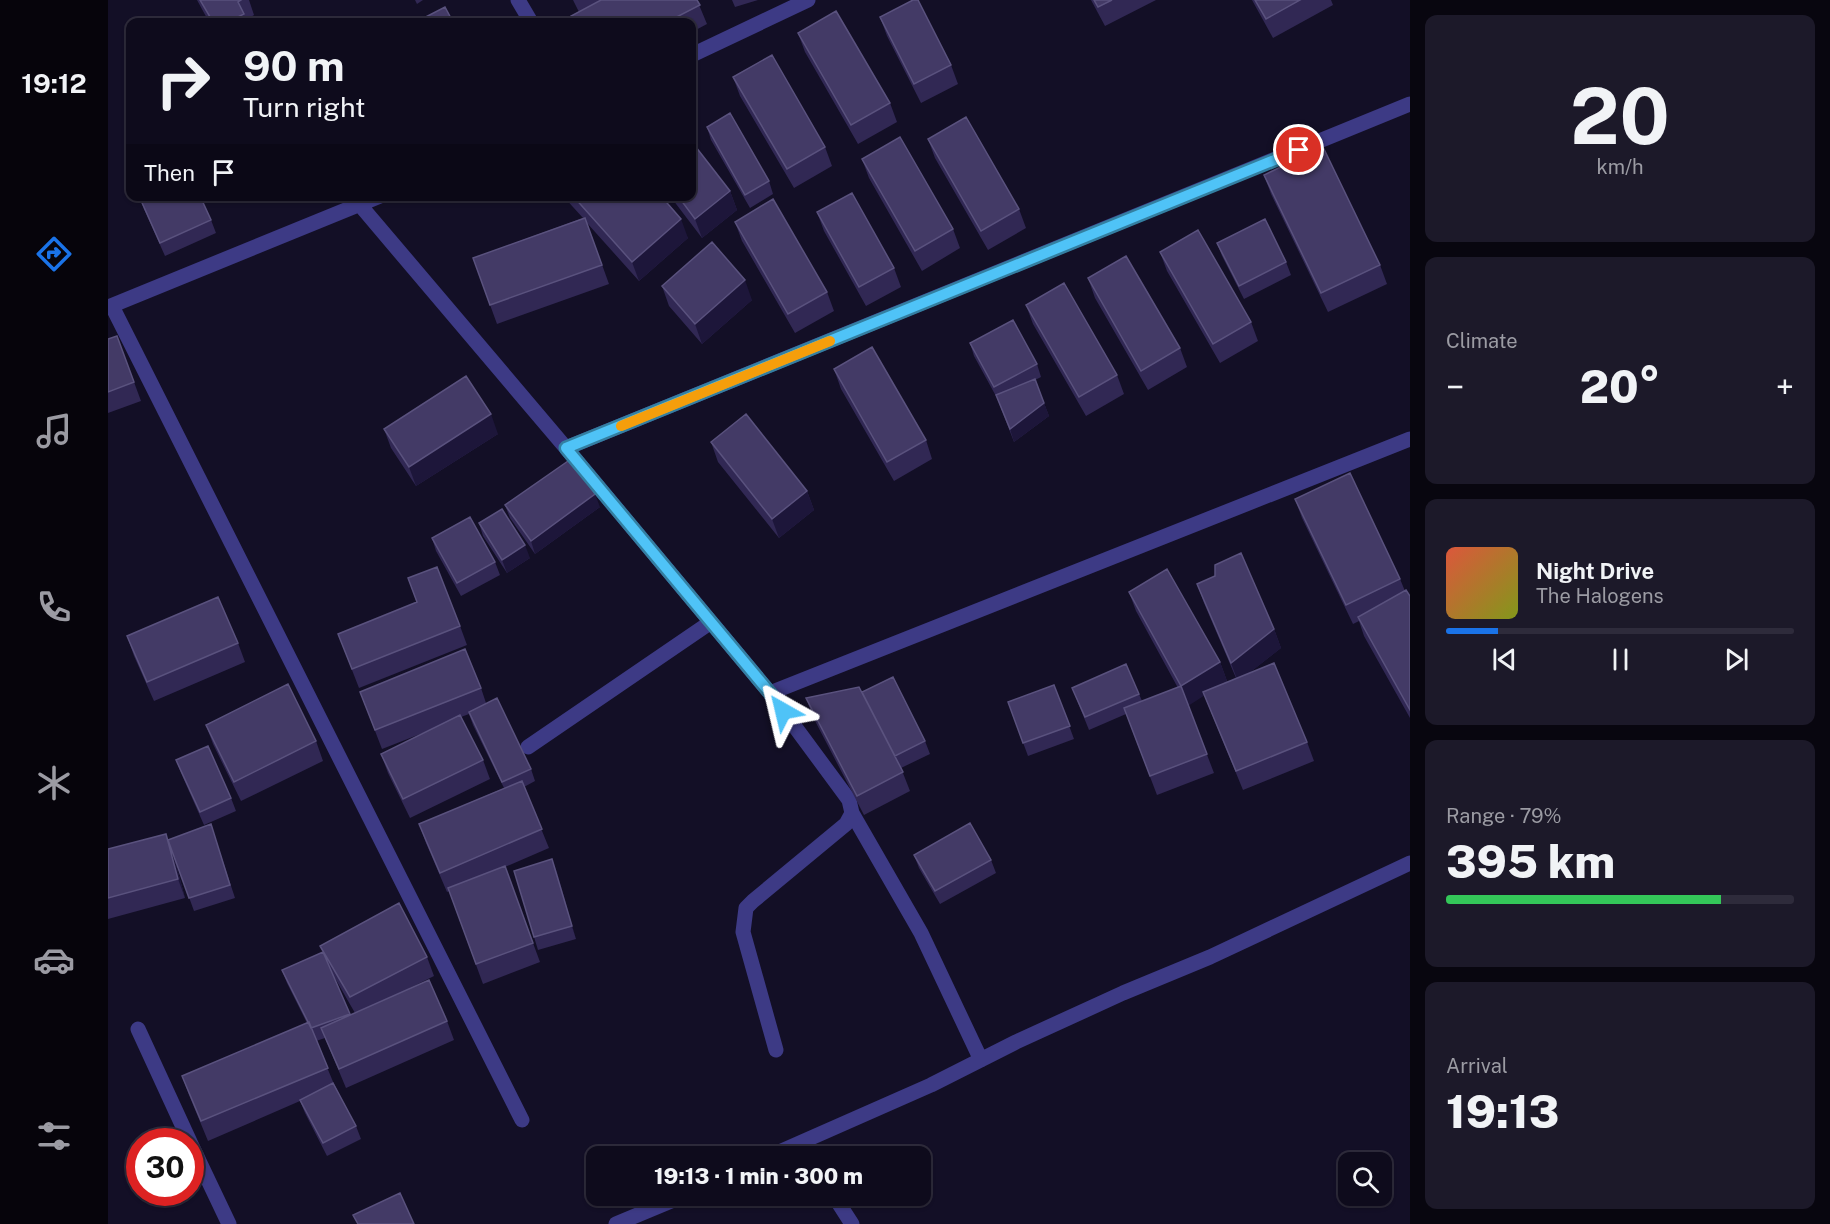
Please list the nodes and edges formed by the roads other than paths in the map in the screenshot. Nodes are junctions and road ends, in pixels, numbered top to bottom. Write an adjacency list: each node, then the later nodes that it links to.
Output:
1 (518, 0): 3 (street)
2 (808, 0): 4 (street)
3 (529, 18)
4 (696, 54)
5 (1410, 104): 10 (street)
6 (370, 201): 7 (street)
7 (360, 206): 8 (street); 10 (street)
8 (110, 307): 19 (street)
9 (1410, 439): 12 (street)
10 (566, 448): 11 (street)
11 (711, 622): 12 (street); 13 (street)
12 (770, 693): 14 (street)
13 (528, 747)
14 (852, 813): 17 (street); 18 (street)
15 (1410, 863): 18 (street)
16 (138, 1029): 20 (street)
17 (776, 1050)
18 (981, 1060): 21 (street)
19 (522, 1120)
20 (184, 1128)
21 (801, 1143): 22 (street); 23 (street)
22 (794, 1146)
23 (803, 1146)
24 (204, 1171): 27 (street)
25 (659, 1206): 28 (street)
26 (840, 1206): 29 (street)
27 (229, 1224)
28 (616, 1224)
29 (852, 1224)

